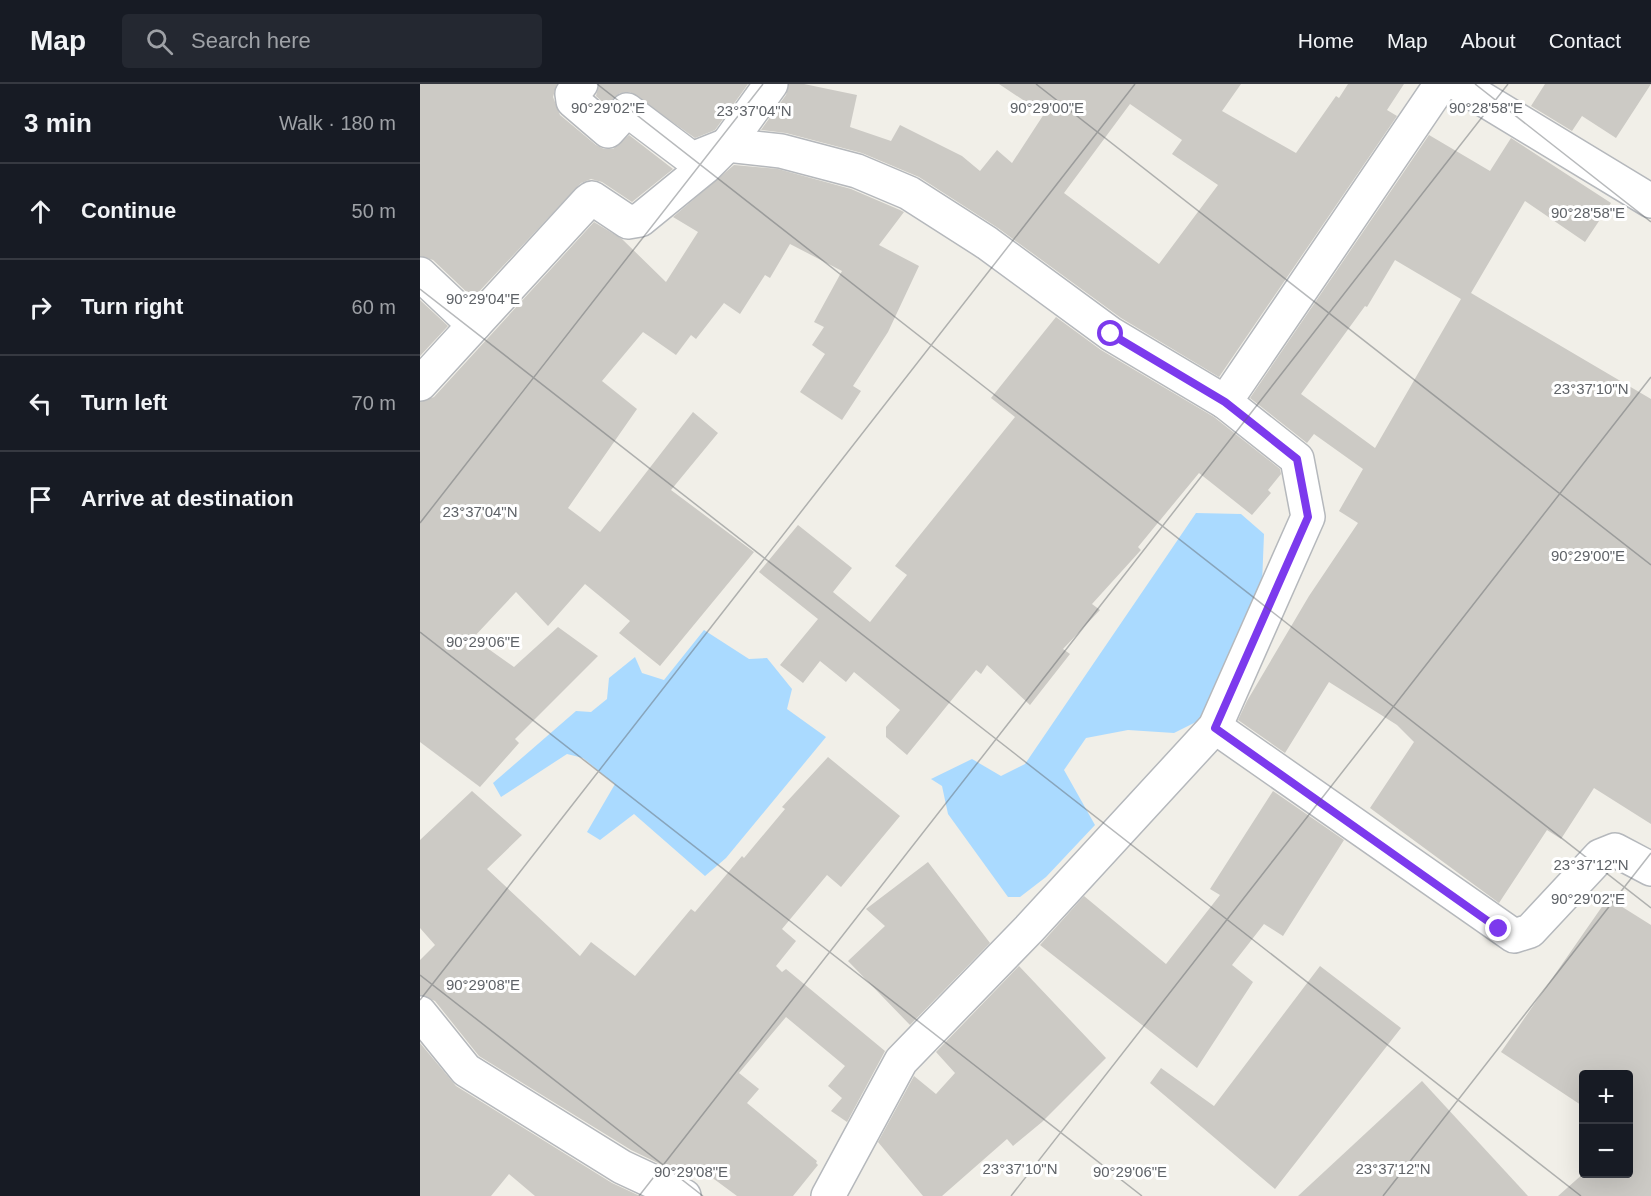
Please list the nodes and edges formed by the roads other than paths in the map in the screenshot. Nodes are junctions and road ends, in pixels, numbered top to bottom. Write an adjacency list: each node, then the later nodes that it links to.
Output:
1 (581, 84): 5 (street)
2 (771, 84): 5 (street)
3 (1441, 84): 10 (street)
4 (1458, 84): 6 (street)
5 (727, 145): 8 (street); 10 (street)
6 (1651, 201)
7 (420, 274): 8 (street)
8 (474, 325): 9 (street)
9 (420, 384)
10 (1225, 402): 11 (street)
11 (1215, 728): 12 (street); 15 (street)
12 (1651, 869)
13 (420, 1013): 14 (street)
14 (684, 1196)
15 (828, 1196)

